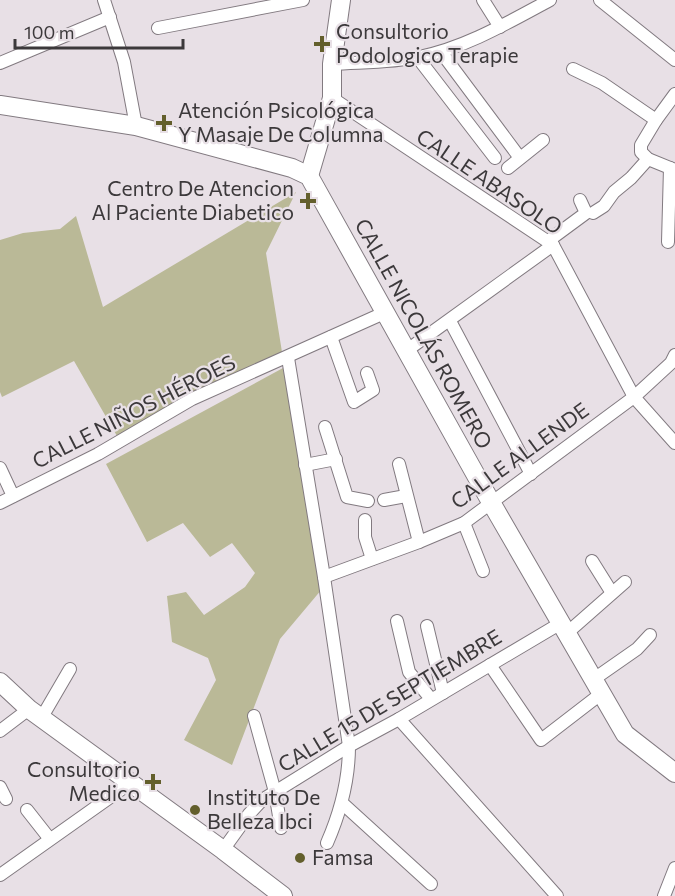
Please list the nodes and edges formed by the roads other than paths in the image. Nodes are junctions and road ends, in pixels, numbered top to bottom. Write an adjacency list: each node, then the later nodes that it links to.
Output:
1 (104, 0): 7 (street)
2 (303, 0): 9 (street)
3 (341, 0): 14 (main road)
4 (483, 0): 8 (street)
5 (550, 0): 8 (street)
6 (600, 0): 12 (street)
7 (110, 17): 13 (street); 20 (street)
8 (500, 27): 10 (street)
9 (158, 28)
10 (441, 52): 11 (street); 23 (street)
11 (418, 58): 14 (street); 22 (street)
12 (675, 60)
13 (0, 63)
14 (332, 64): 17 (main road)
15 (573, 69): 19 (street)
16 (675, 94): 19 (street)
17 (332, 98): 27 (main road); 31 (street, CALLE ABASOLO)
18 (0, 105): 20 (main road)
19 (656, 120): 24 (street)
20 (136, 126): 27 (main road)
21 (543, 140): 23 (street)
22 (495, 158)
23 (520, 158): 25 (street)
24 (648, 159): 26 (street); 29 (street)
25 (508, 168)
26 (673, 169): 30 (street)
27 (309, 176): 32 (main road, CALLE NICOLÁS ROMERO)
28 (580, 200): 31 (street)
29 (593, 213)
30 (668, 242)
31 (550, 243): 33 (street); 39 (street, CALLE ABASOLO)
32 (384, 313): 34 (street, CALLE NIÑOS HÉROES); 35 (main road, CALLE NICOLÁS ROMERO)
33 (450, 321): 35 (street); 46 (street)
34 (331, 337): 37 (street, CALLE NIÑOS HÉROES); 38 (street)
35 (406, 351): 52 (main road, CALLE NICOLÁS ROMERO)
36 (675, 355): 39 (street, CALLE ALLENDE)
37 (288, 358): 44 (street); 47 (street, CALLE NIÑOS HÉROES)
38 (366, 373)
39 (634, 397): 41 (street, CALLE ABASOLO); 46 (street, CALLE ALLENDE)
40 (325, 427): 42 (street)
41 (675, 443)
42 (336, 459): 44 (street); 50 (street)
43 (399, 464): 48 (street)
44 (305, 465): 59 (street)
45 (0, 468): 47 (street)
46 (531, 474): 52 (street, CALLE ALLENDE)
47 (13, 496): 51 (street, CALLE NIÑOS HÉROES)
48 (406, 496): 49 (street); 55 (street)
49 (384, 500)
50 (368, 501)
51 (0, 503)
52 (492, 504): 54 (street, CALLE ALLENDE); 64 (main road, CALLE NICOLÁS ROMERO)
53 (365, 520): 56 (street)
54 (464, 524): 55 (street, CALLE ALLENDE); 58 (street)
55 (419, 542): 56 (street, CALLE ALLENDE)
56 (372, 560): 59 (street, CALLE ALLENDE)
57 (592, 561): 61 (street)
58 (483, 571)
59 (324, 577): 75 (street)
60 (625, 582): 61 (street, CALLE 15 DE SEPTIEMBRE)
61 (612, 593): 64 (street, CALLE 15 DE SEPTIEMBRE)
62 (397, 621): 70 (street)
63 (427, 626): 70 (street)
64 (564, 628): 66 (street, CALLE 15 DE SEPTIEMBRE); 69 (main road, CALLE NICOLÁS ROMERO)
65 (650, 635): 69 (street)
66 (490, 665): 69 (street); 70 (street, CALLE 15 DE SEPTIEMBRE)
67 (70, 669): 71 (street)
68 (0, 682): 71 (main road)
69 (598, 686): 76 (main road, CALLE NICOLÁS ROMERO)
70 (437, 696): 73 (street, CALLE 15 DE SEPTIEMBRE)
71 (36, 713): 74 (street); 77 (main road)
72 (255, 716): 79 (street)
73 (399, 718): 75 (street, CALLE 15 DE SEPTIEMBRE); 91 (street)
74 (0, 731)
75 (349, 746): 79 (street, CALLE 15 DE SEPTIEMBRE); 81 (street)
76 (675, 773)
77 (130, 783): 84 (street); 86 (main road)
78 (0, 787): 80 (street)
79 (275, 792): 83 (street); 86 (street, CALLE 15 DE SEPTIEMBRE)
80 (6, 799)
81 (342, 803): 85 (street); 89 (street)
82 (27, 810): 84 (street)
83 (280, 828)
84 (49, 838): 88 (street)
85 (327, 843)
86 (223, 850): 90 (main road)
87 (675, 868): 92 (street)
88 (0, 875)
89 (430, 884)
90 (283, 896)
91 (557, 896)
92 (664, 896)

